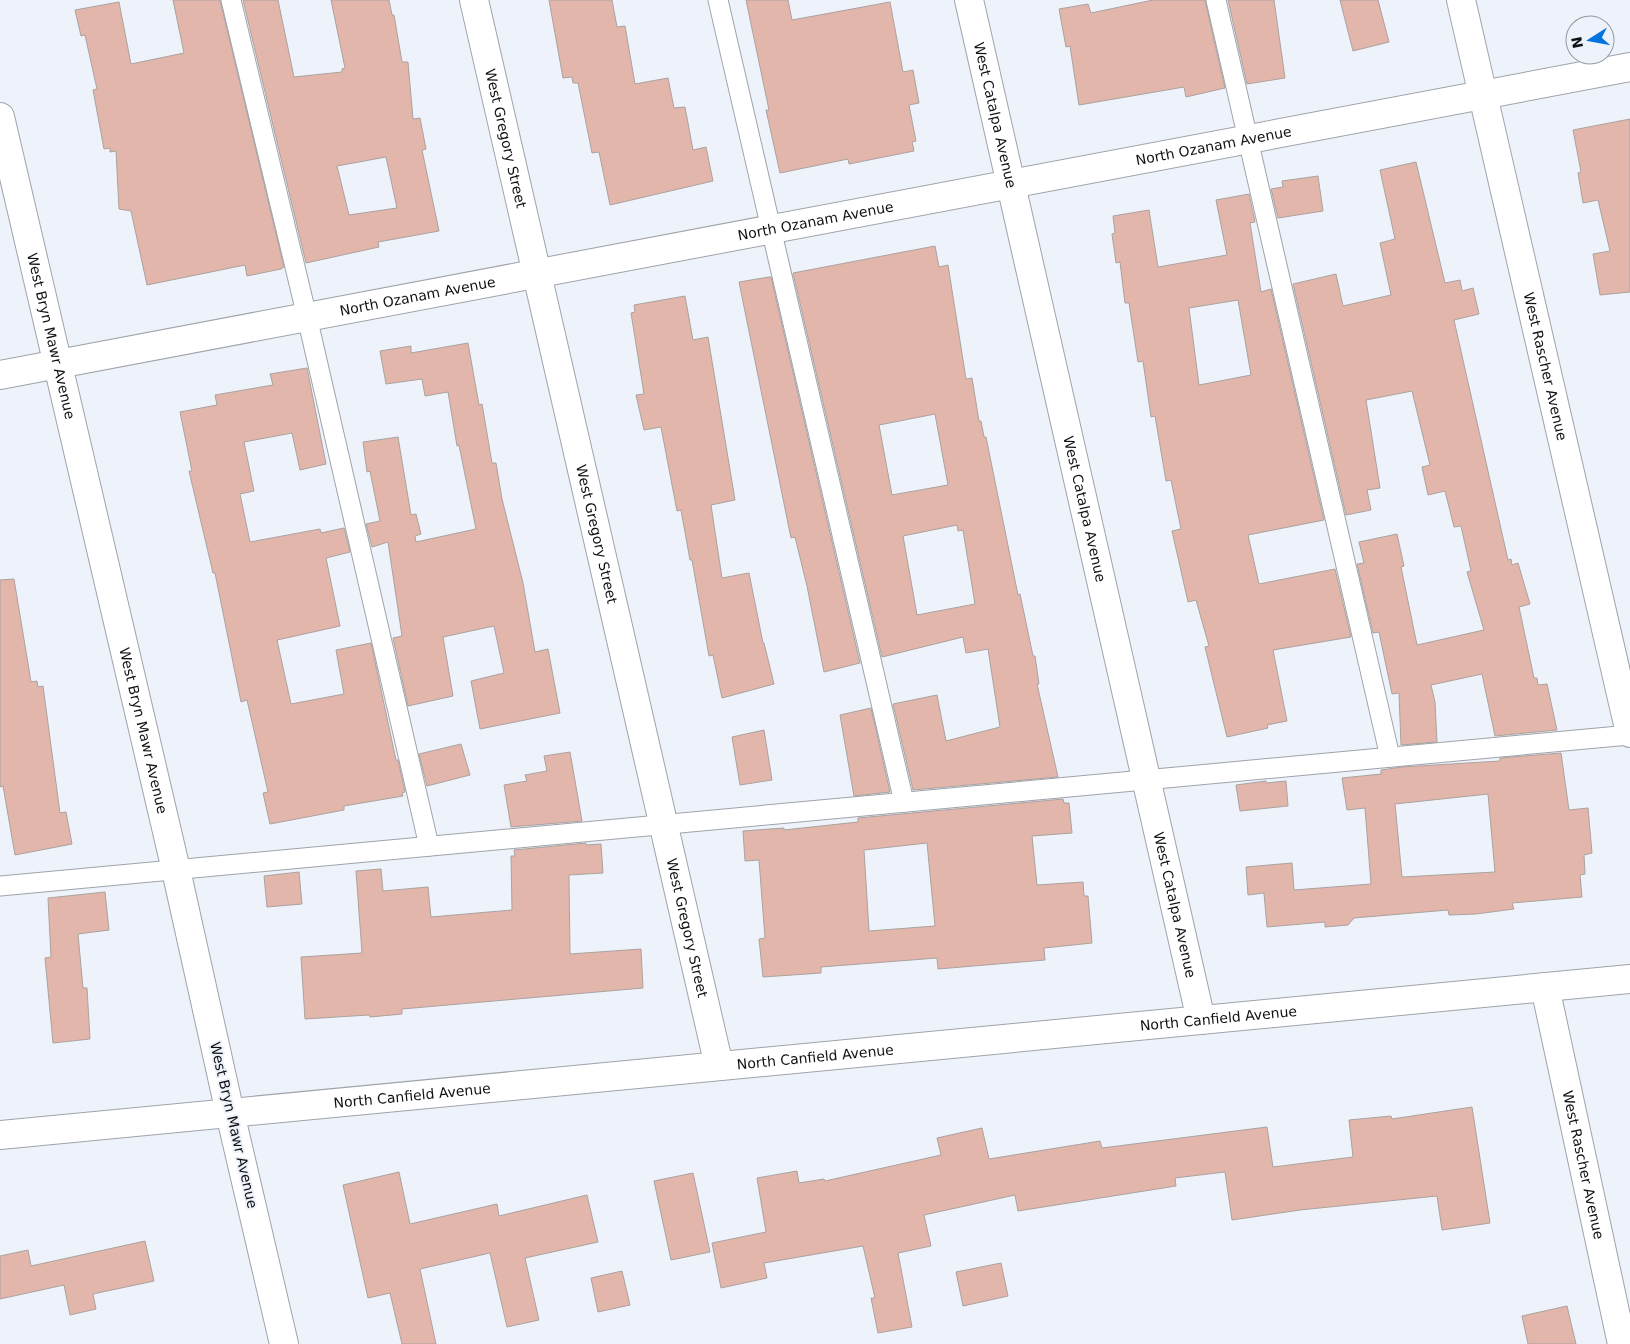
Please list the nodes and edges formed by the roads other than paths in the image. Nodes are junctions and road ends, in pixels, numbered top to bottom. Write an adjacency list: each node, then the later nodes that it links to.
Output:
1 (231, 0): 15 (lane)
2 (474, 0): 14 (street, West Gregory Street)
3 (718, 0): 13 (lane)
4 (969, 0): 12 (street, West Catalpa Avenue)
5 (1216, 0): 10 (lane)
6 (1461, 0): 8 (street, West Rascher Avenue)
7 (1630, 67): 8 (street, North Ozanam Avenue)
8 (1483, 95): 10 (street, North Ozanam Avenue); 18 (street, West Rascher Avenue)
9 (0, 117): 11 (street, West Bryn Mawr Avenue)
10 (1248, 139): 12 (street, North Ozanam Avenue); 19 (lane)
11 (3, 146): 16 (street, West Bryn Mawr Avenue)
12 (1012, 184): 13 (street, North Ozanam Avenue); 20 (street, West Catalpa Avenue)
13 (771, 229): 14 (street, North Ozanam Avenue); 21 (lane)
14 (538, 273): 15 (street, North Ozanam Avenue); 22 (street, West Gregory Street)
15 (307, 317): 16 (street, North Ozanam Avenue); 23 (lane)
16 (58, 364): 17 (street, North Ozanam Avenue); 24 (street, West Bryn Mawr Avenue)
17 (0, 375)
18 (1630, 734): 19 (lane)
19 (1390, 757): 20 (lane)
20 (1147, 779): 21 (lane); 28 (street, West Catalpa Avenue)
21 (904, 802): 22 (lane)
22 (664, 825): 23 (lane); 29 (street, West Gregory Street)
23 (429, 846): 24 (lane)
24 (176, 870): 25 (lane); 30 (street, West Bryn Mawr Avenue)
25 (0, 886)
26 (1630, 979): 27 (street, North Canfield Avenue)
27 (1545, 987): 28 (street, North Canfield Avenue); 33 (street, West Rascher Avenue)
28 (1201, 1020): 29 (street, North Canfield Avenue)
29 (719, 1066): 30 (street, North Canfield Avenue)
30 (230, 1113): 31 (street, North Canfield Avenue); 32 (street, West Bryn Mawr Avenue)
31 (0, 1135)
32 (284, 1344)
33 (1622, 1344)

